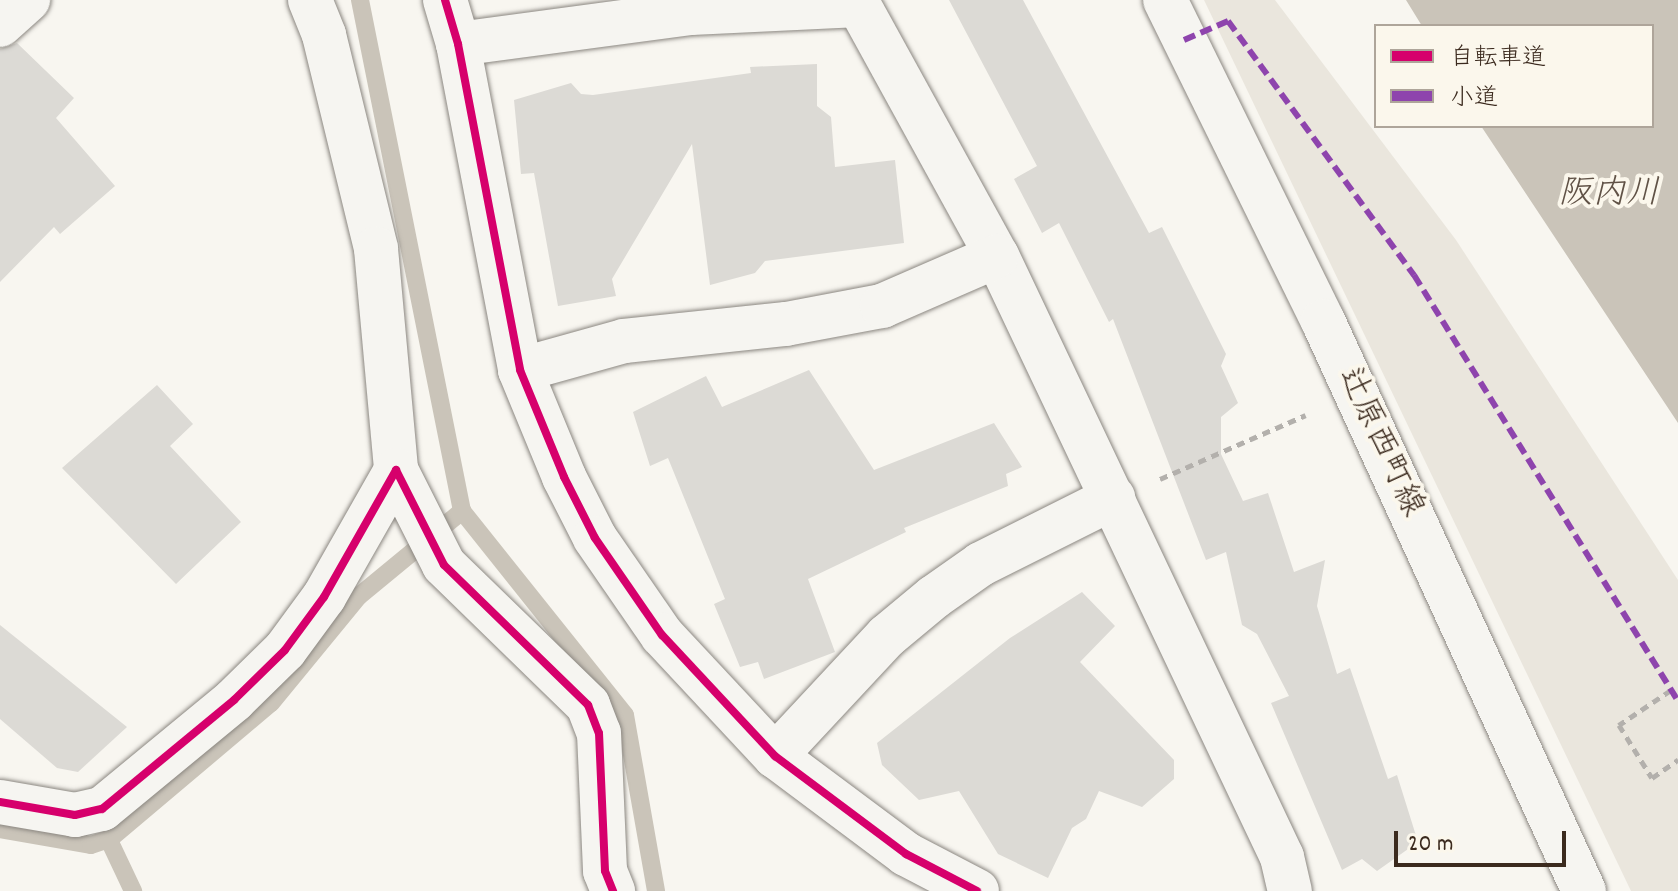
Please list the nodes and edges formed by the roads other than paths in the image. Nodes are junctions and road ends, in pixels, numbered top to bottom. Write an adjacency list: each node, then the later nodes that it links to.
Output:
1 (28, 0): 6 (street)
2 (310, 0): 10 (street)
3 (445, 0): 7 (street)
4 (1165, 0): 17 (street, 辻原西町線)
5 (857, 2): 7 (street); 8 (street)
6 (0, 25)
7 (458, 44): 9 (street)
8 (997, 256): 9 (street); 11 (street)
9 (520, 370): 12 (street)
10 (396, 470): 13 (street); 14 (street)
11 (1113, 498): 12 (street); 16 (street)
12 (775, 756): 15 (street)
13 (0, 802)
14 (613, 891)
15 (977, 891)
16 (1290, 891)
17 (1584, 891)

